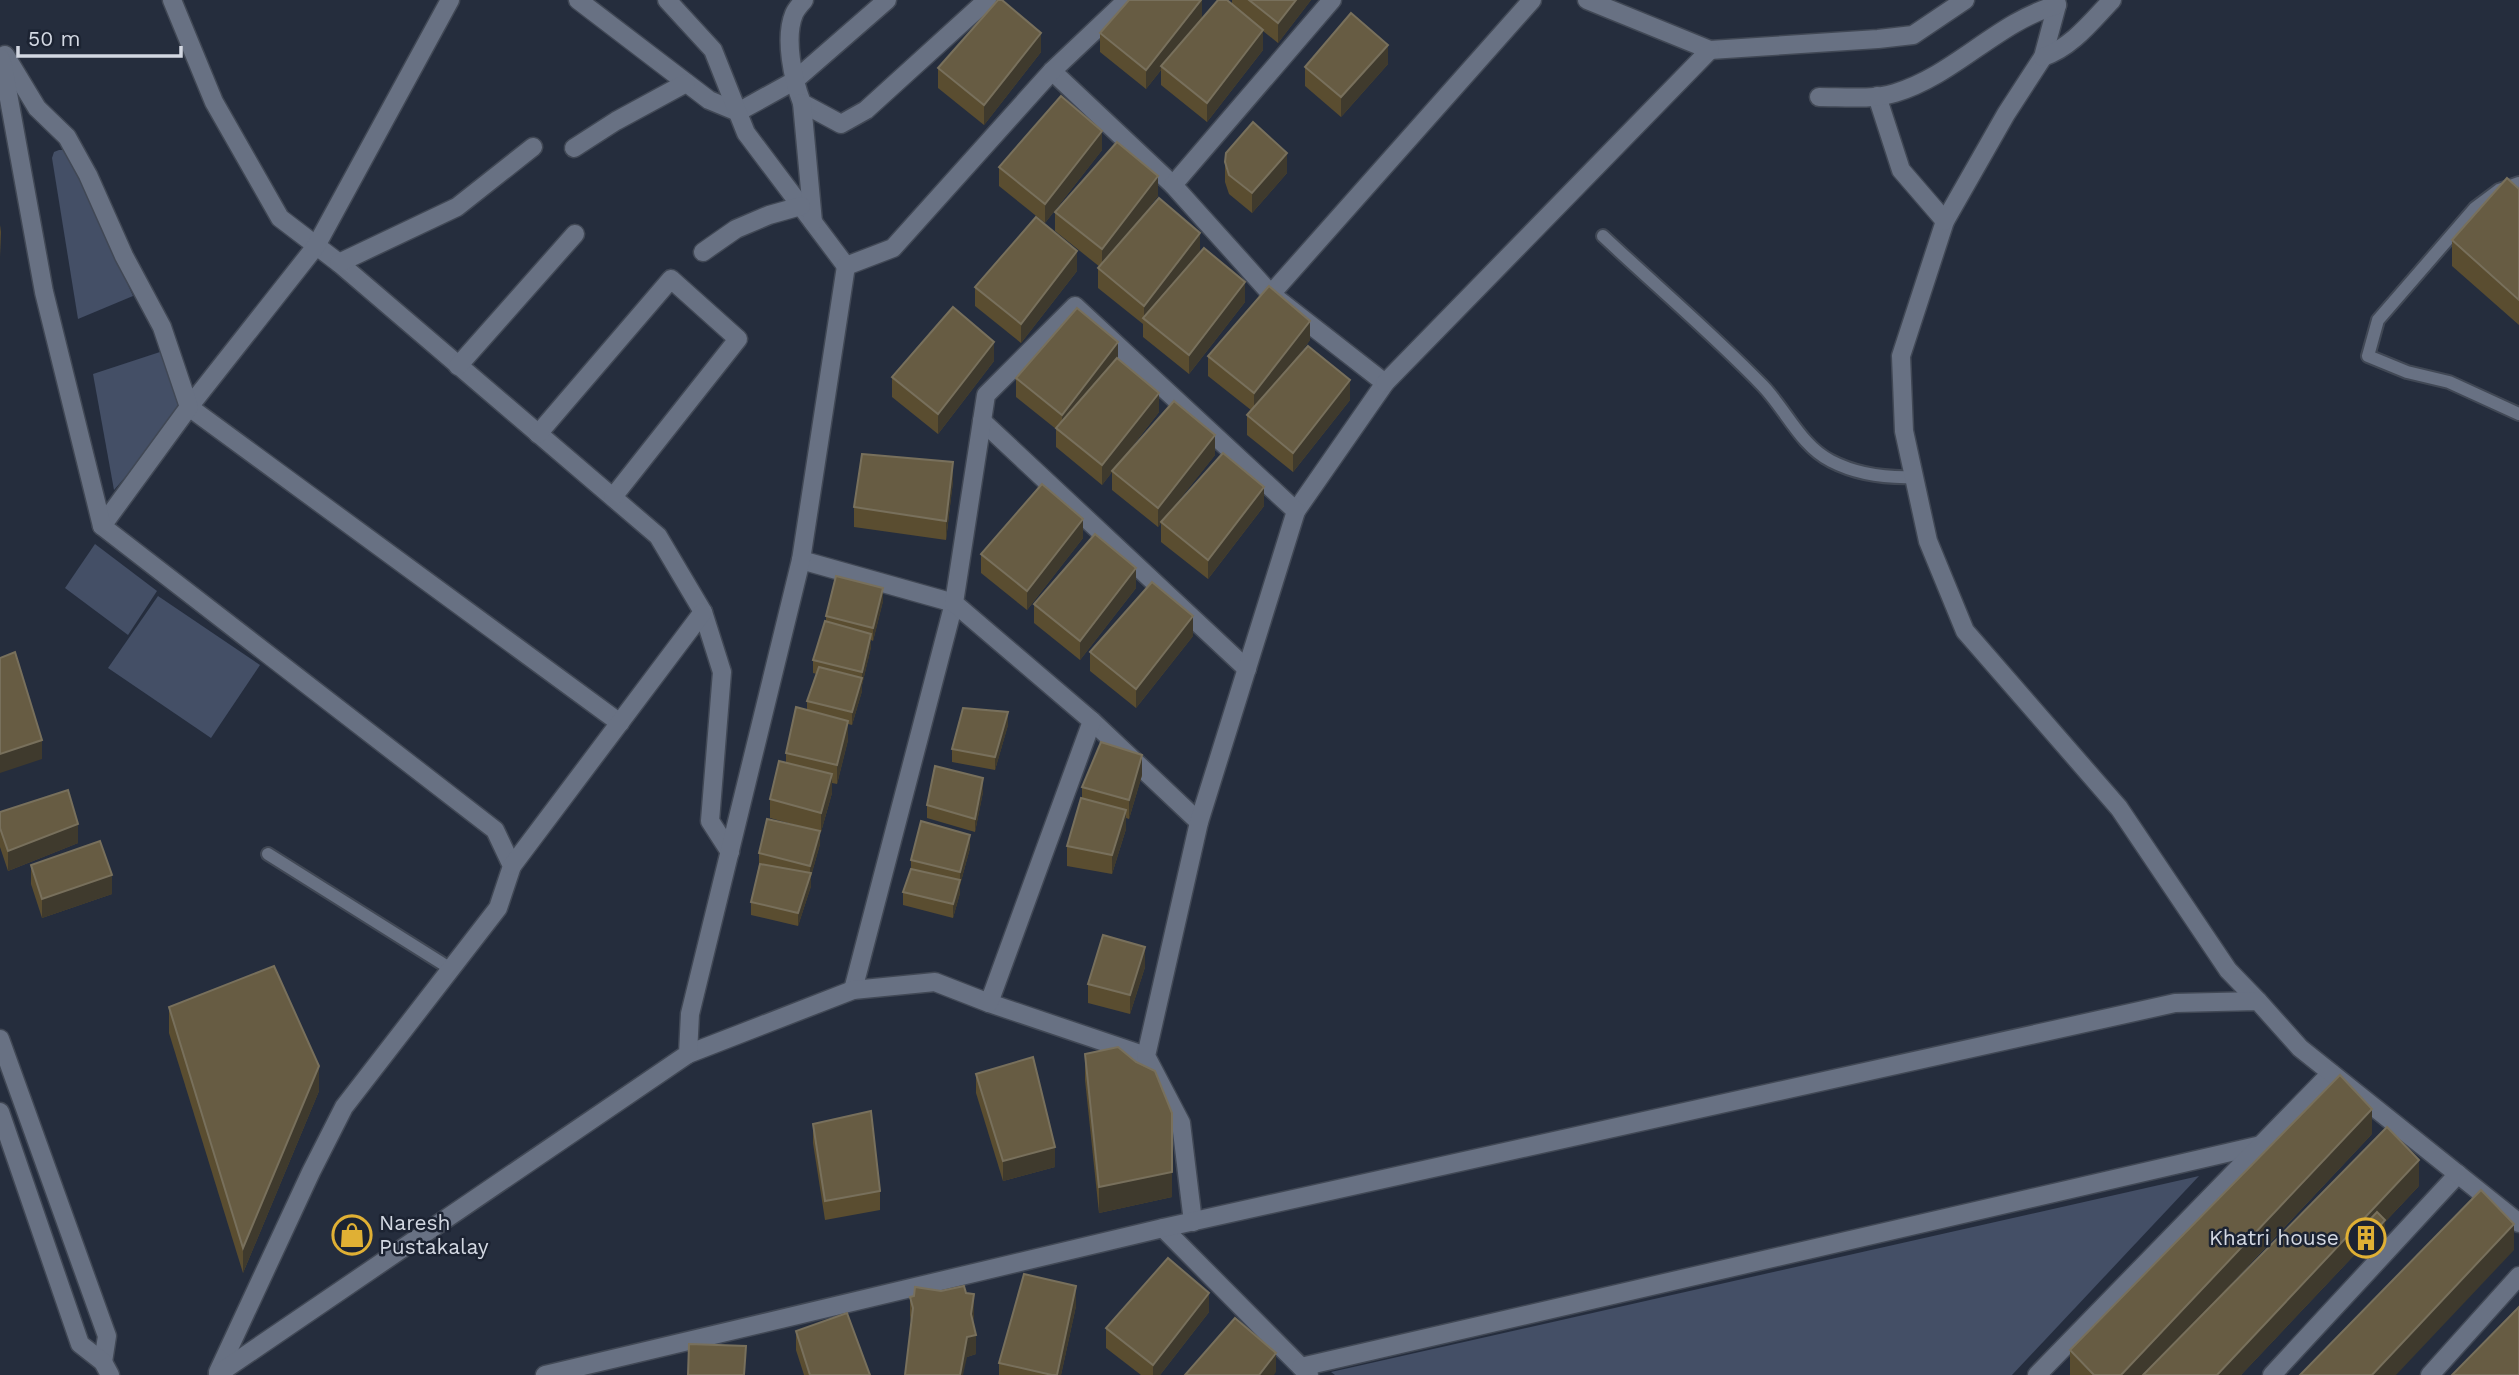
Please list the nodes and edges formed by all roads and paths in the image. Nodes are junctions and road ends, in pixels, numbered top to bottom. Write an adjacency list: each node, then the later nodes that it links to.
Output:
1 (172, 0): 35 (street)
2 (450, 0): 35 (street)
3 (578, 0): 21 (street)
4 (667, 0): 25 (street)
5 (804, 0): 20 (street)
6 (887, 0): 20 (street)
7 (987, 0): 24 (street)
8 (1127, 0): 19 (street)
9 (1332, 0): 29 (street)
10 (1532, 0): 39 (street)
11 (1587, 0): 16 (street)
12 (1965, 0): 16 (street)
13 (2112, 0): 17 (street)
14 (2056, 3): 17 (street); 22 (street)
15 (0, 46): 42 (street)
16 (1710, 50): 41 (street)
17 (2043, 57): 31 (street)
18 (0, 58): 49 (street)
19 (1052, 71): 29 (street); 38 (street)
20 (794, 81): 24 (street); 25 (street)
21 (687, 83): 25 (street); 27 (street)
22 (1877, 96): 23 (street); 31 (street)
23 (1819, 97)
24 (802, 103): 32 (street)
25 (737, 112): 30 (street)
26 (533, 147): 37 (street)
27 (574, 148)
28 (2519, 183): 43 (lane)
29 (1173, 186): 39 (street)
30 (801, 206): 32 (street); 36 (street)
31 (1945, 221): 46 (street)
32 (813, 222): 38 (street)
33 (575, 234): 40 (street)
34 (1604, 236): 46 (lane)
35 (317, 246): 37 (street); 42 (street)
36 (703, 252)
37 (338, 263): 40 (street)
38 (846, 266): 50 (street)
39 (1271, 294): 41 (street)
40 (458, 366): 45 (street)
41 (1385, 383): 48 (street)
42 (189, 407): 49 (street); 55 (street)
43 (2519, 414)
44 (982, 421): 48 (street); 51 (street); 53 (street)
45 (538, 434): 47 (street); 47 (street)
46 (1914, 477): 62 (street)
47 (613, 497): 52 (street)
48 (1296, 511): 53 (street)
49 (103, 526): 59 (street)
50 (800, 560): 51 (street); 57 (street)
51 (954, 603): 54 (street); 61 (street)
52 (703, 612): 55 (street); 57 (street)
53 (1247, 669): 56 (street)
54 (1092, 721): 56 (street); 63 (street)
55 (620, 723): 59 (street)
56 (1199, 822): 66 (street)
57 (730, 852): 65 (street)
58 (268, 854): 60 (lane)
59 (512, 866): 60 (street)
60 (451, 969): 78 (street)
61 (853, 990): 63 (street); 65 (street)
62 (2259, 1001): 67 (street); 71 (street)
63 (989, 1003): 66 (street)
64 (0, 1039): 75 (street)
65 (688, 1054): 78 (street)
66 (1146, 1056): 71 (street)
67 (2331, 1073): 69 (street); 70 (street)
68 (0, 1112): 75 (street)
69 (2261, 1145): 76 (street); 80 (street)
70 (2458, 1174): 72 (street); 81 (street)
71 (1193, 1222): 73 (street)
72 (2519, 1223)
73 (1163, 1228): 76 (street); 77 (street)
74 (2519, 1276): 82 (street)
75 (106, 1368)
76 (1305, 1371)
77 (564, 1373): 79 (street)
78 (217, 1374)
79 (545, 1375)
80 (2037, 1375)
81 (2272, 1375)
82 (2430, 1375)

